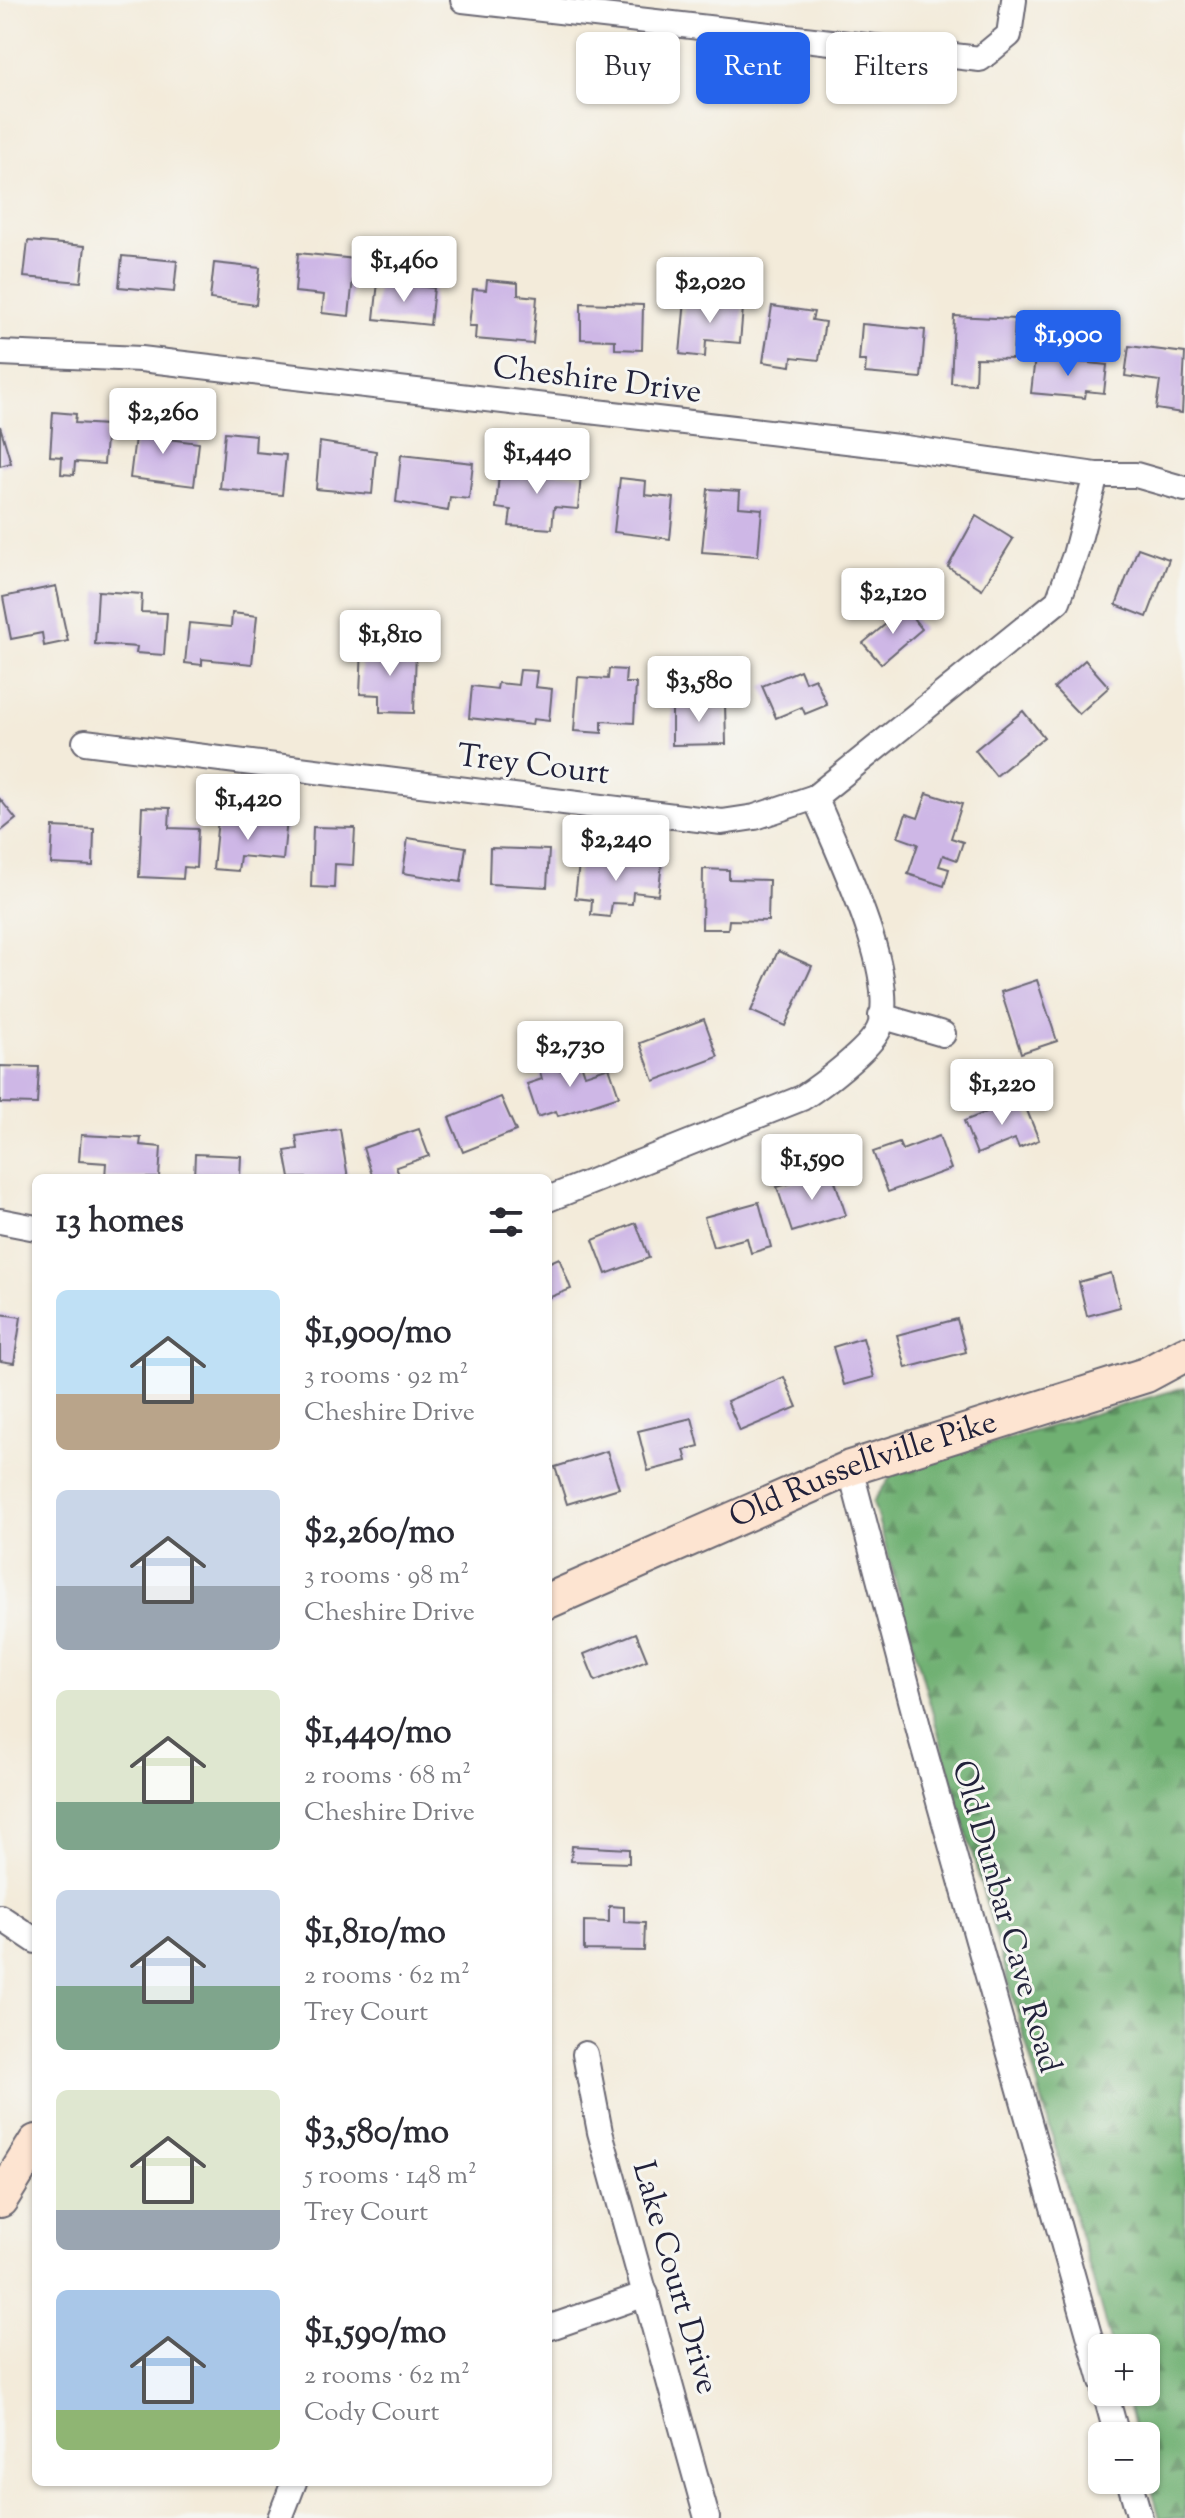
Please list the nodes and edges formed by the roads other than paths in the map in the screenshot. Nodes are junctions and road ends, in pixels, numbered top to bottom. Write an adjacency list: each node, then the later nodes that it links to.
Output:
1 (463, 0): 3 (street)
2 (1014, 0): 3 (street)
3 (632, 9)
4 (0, 353): 5 (street, Cheshire Drive)
5 (1096, 475): 6 (street, Cheshire Drive); 8 (street, Trey Court)
6 (1185, 489)
7 (85, 742): 8 (street, Trey Court)
8 (815, 797): 9 (street)
9 (881, 1016): 10 (street); 11 (street)
10 (943, 1034)
11 (552, 1197)
12 (0, 1221): 13 (street)
13 (32, 1227)
14 (1185, 1354): 15 (street, Old Russellville Pike)
15 (850, 1468): 16 (street, Old Russellville Pike); 24 (street, Old Dunbar Cave Road)
16 (552, 1599)
17 (0, 1917): 18 (street)
18 (32, 1938)
19 (585, 2054): 22 (street, Lake Court Drive)
20 (32, 2148): 21 (street)
21 (0, 2200)
22 (646, 2294): 23 (street); 28 (street, Lake Court Drive)
23 (552, 2327)
24 (1089, 2334)
25 (292, 2486): 27 (street)
26 (1133, 2494): 29 (street)
27 (280, 2518)
28 (707, 2518)
29 (1140, 2518)

